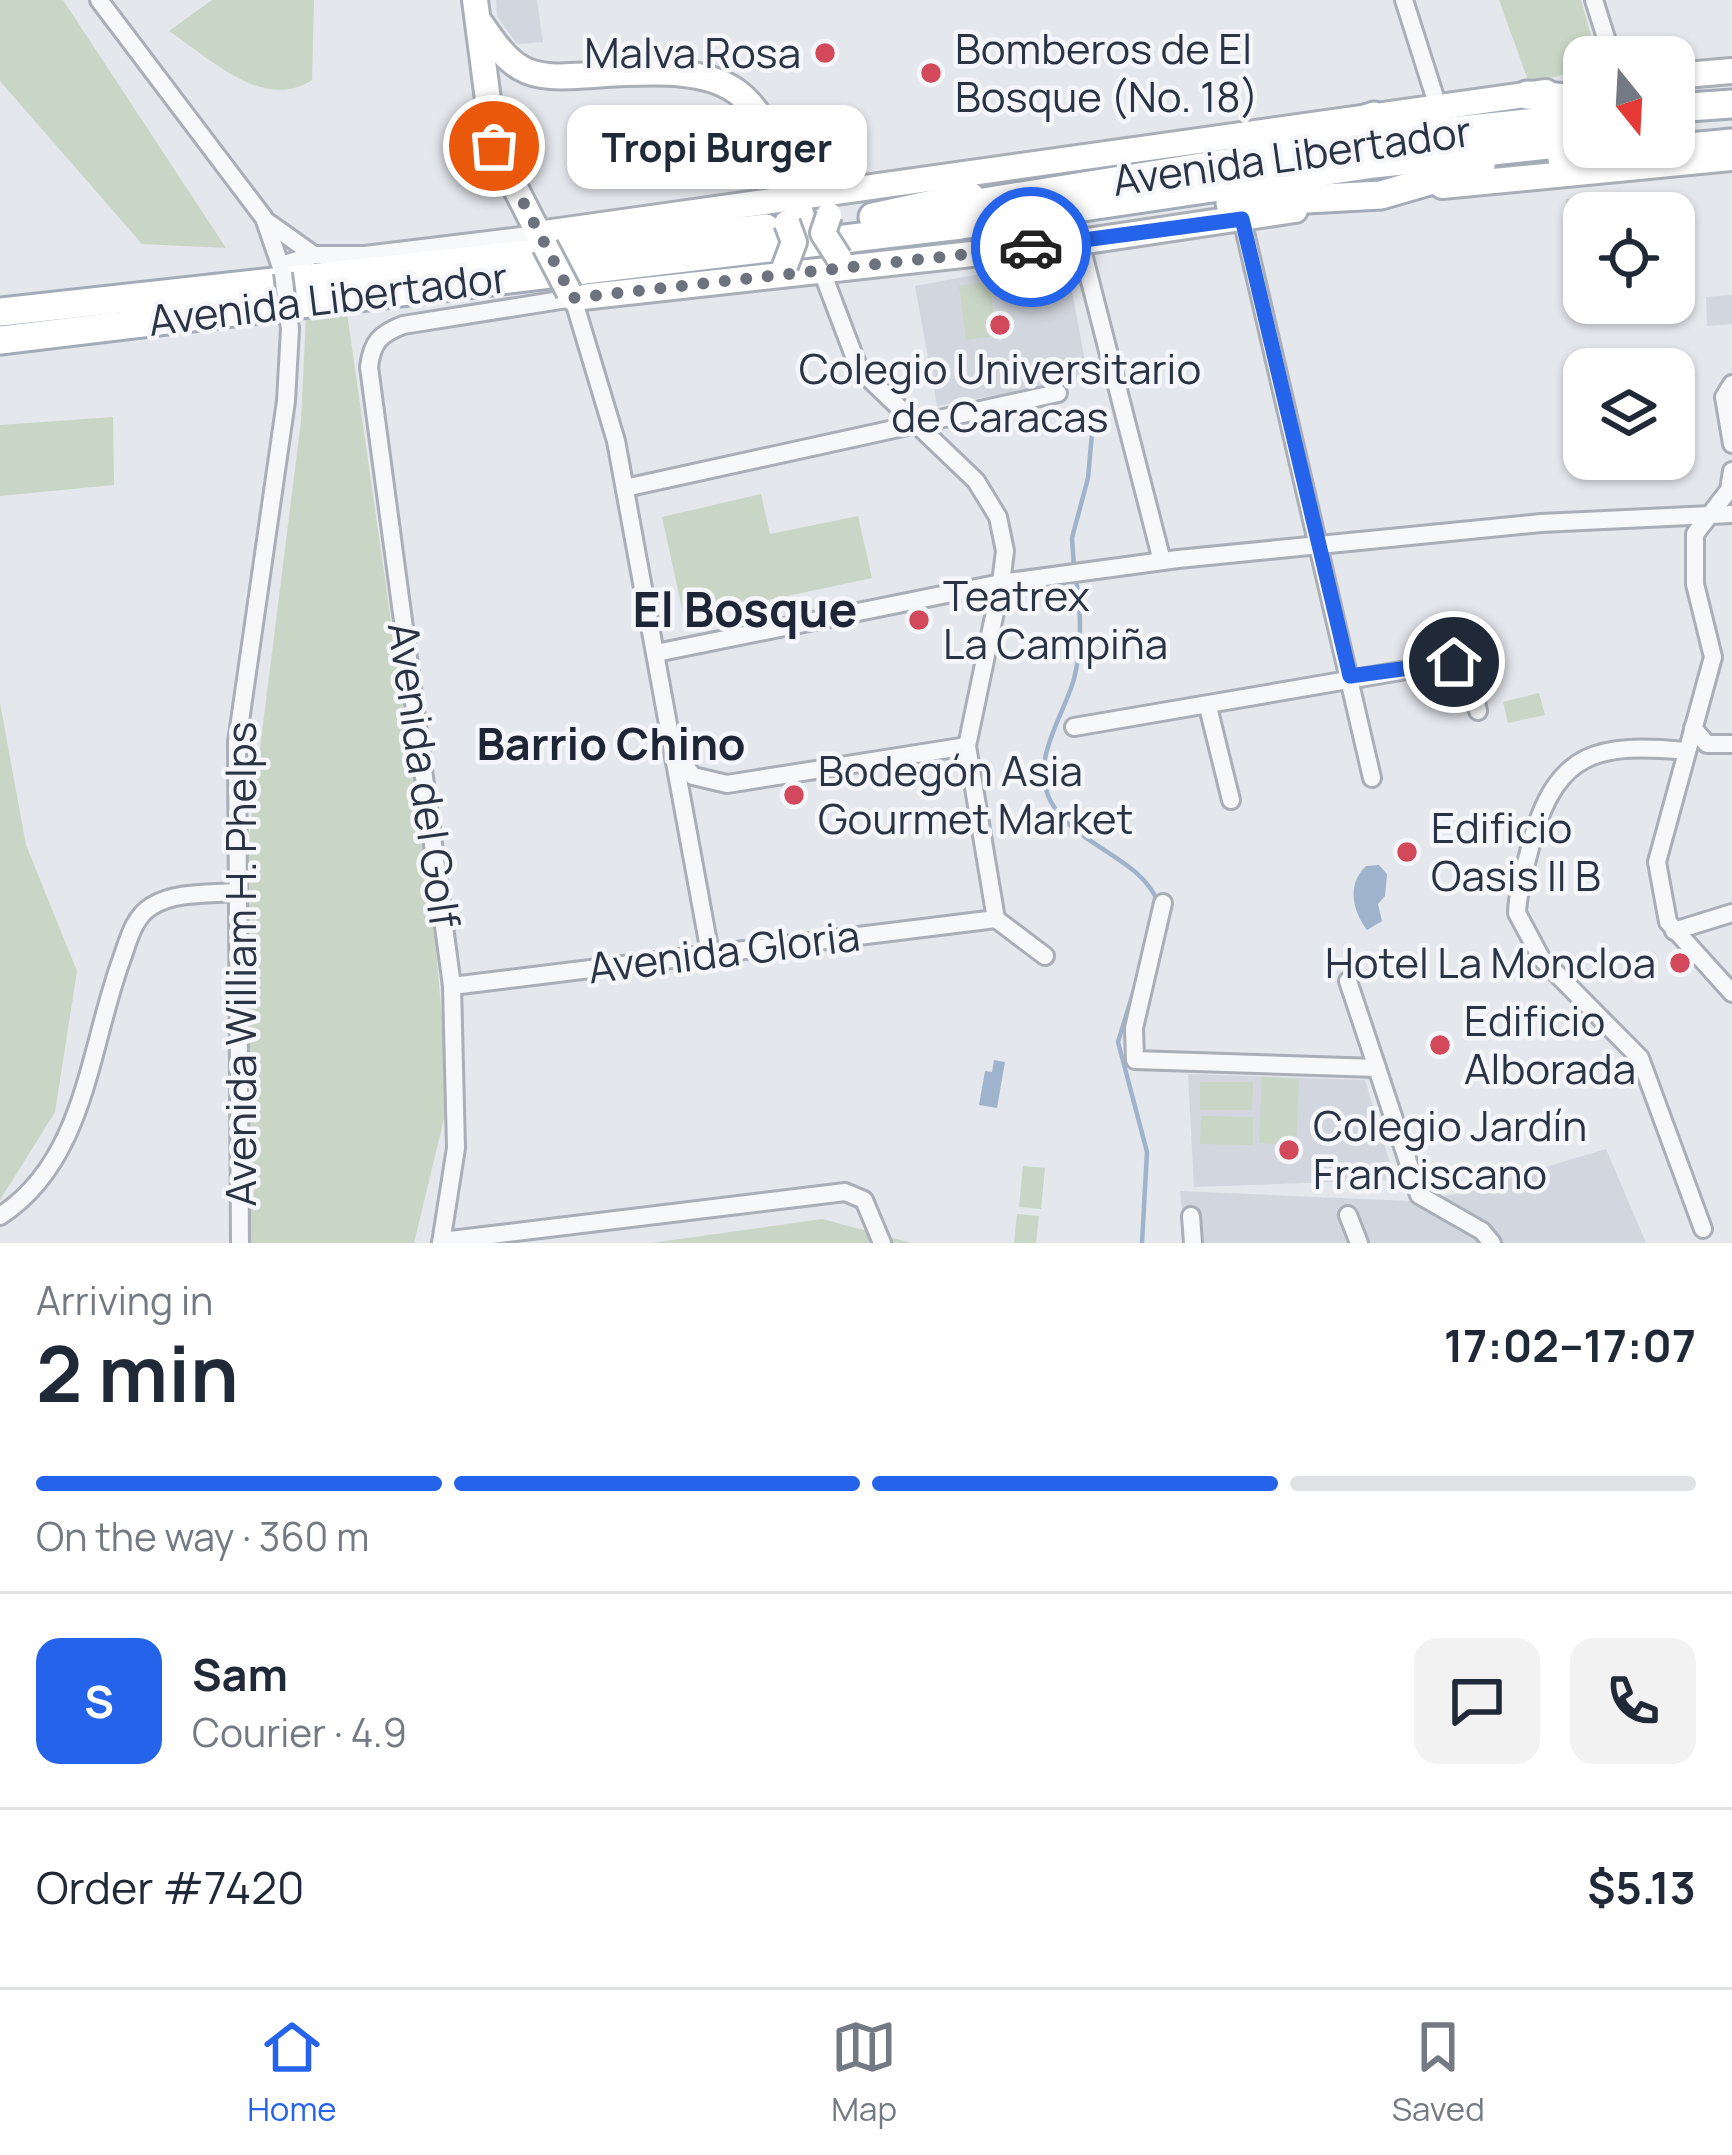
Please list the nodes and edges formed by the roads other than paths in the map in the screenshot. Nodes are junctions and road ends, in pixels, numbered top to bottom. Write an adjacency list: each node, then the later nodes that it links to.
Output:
1 (99, 0): 26 (street)
2 (1404, 0): 15 (street)
3 (1594, 0): 5 (street)
4 (477, 10): 24 (main road); 29 (main road)
5 (1605, 36)
6 (1732, 71): 7 (main road)
7 (1695, 74)
8 (1732, 88): 10 (main road)
9 (1563, 89): 11 (main road, Avenida Libertador)
10 (1695, 90)
11 (1527, 95): 12 (main road); 15 (main road, Avenida Libertador)
12 (1563, 98)
13 (1732, 104): 14 (main road)
14 (1695, 107)
15 (1439, 110): 16 (main road, Avenida Libertador)
16 (1374, 116): 24 (main road, Avenida Libertador); 25 (main road)
17 (1563, 119): 25 (main road, Avenida Libertador)
18 (1732, 126): 19 (main road)
19 (1695, 129)
20 (1563, 143): 28 (main road, Avenida Libertador)
21 (1732, 143): 23 (main road)
22 (1732, 158): 23 (main road, Avenida Libertador)
23 (1381, 195): 27 (main road, Avenida Libertador); 28 (main road)
24 (805, 210): 29 (main road, Avenida Libertador); 32 (main road, bridge); 34 (main road, bridge)
25 (873, 217): 36 (main road, Avenida Libertador)
26 (264, 218): 31 (street); 33 (street, Avenida William H. Phelps)
27 (1242, 219): 30 (main road, Avenida Libertador); 47 (street)
28 (905, 231): 38 (main road, Avenida Libertador)
29 (541, 240): 31 (street, Avenida Libertador); 35 (main road, bridge)
30 (1080, 242): 32 (main road, Avenida Libertador); 48 (street)
31 (314, 255): 33 (street, Avenida Libertador)
32 (832, 264): 34 (main road, Avenida Libertador); 41 (street)
33 (282, 269): 62 (street, Avenida William H. Phelps, bridge)
34 (782, 269): 35 (main road, Avenida Libertador)
35 (571, 295): 37 (street, Avenida Libertador); 44 (street)
36 (0, 312)
37 (404, 325): 70 (street, Avenida del Golf)
38 (0, 340)
39 (1732, 384): 42 (street)
40 (1058, 394): 41 (street)
41 (917, 426): 44 (street); 49 (street)
42 (1732, 444)
43 (1732, 471): 46 (street)
44 (625, 488): 50 (street)
45 (1732, 514): 46 (street)
46 (1709, 517): 47 (street); 55 (street)
47 (1320, 542): 48 (street); 51 (street)
48 (1162, 561): 49 (street)
49 (1000, 584): 50 (street); 57 (street)
50 (656, 653): 59 (street)
51 (1350, 676): 52 (street); 53 (street); 60 (street)
52 (1208, 707): 54 (street); 61 (street)
53 (1478, 711)
54 (1074, 727)
55 (1693, 728): 56 (street); 58 (street)
56 (1732, 744)
57 (967, 746): 59 (street); 65 (street)
58 (1686, 751): 66 (street); 76 (street)
59 (676, 753): 67 (street)
60 (1372, 778)
61 (1232, 800)
62 (234, 892): 74 (street); 78 (street, Avenida William H. Phelps)
63 (1163, 903): 72 (street)
64 (1732, 913): 66 (street)
65 (996, 920): 67 (street, Avenida Gloria); 68 (street)
66 (1674, 931): 71 (street)
67 (710, 952): 70 (street, Avenida Gloria)
68 (1045, 956)
69 (1348, 981): 72 (street)
70 (452, 986): 77 (street, Avenida del Golf)
71 (1732, 993)
72 (1377, 1067): 82 (street)
73 (1348, 1215): 81 (street)
74 (0, 1216)
75 (1190, 1216): 80 (street)
76 (1703, 1229)
77 (441, 1242): 79 (street)
78 (240, 1243)
79 (882, 1243)
80 (1193, 1243)
81 (1359, 1243)
82 (1492, 1243)

